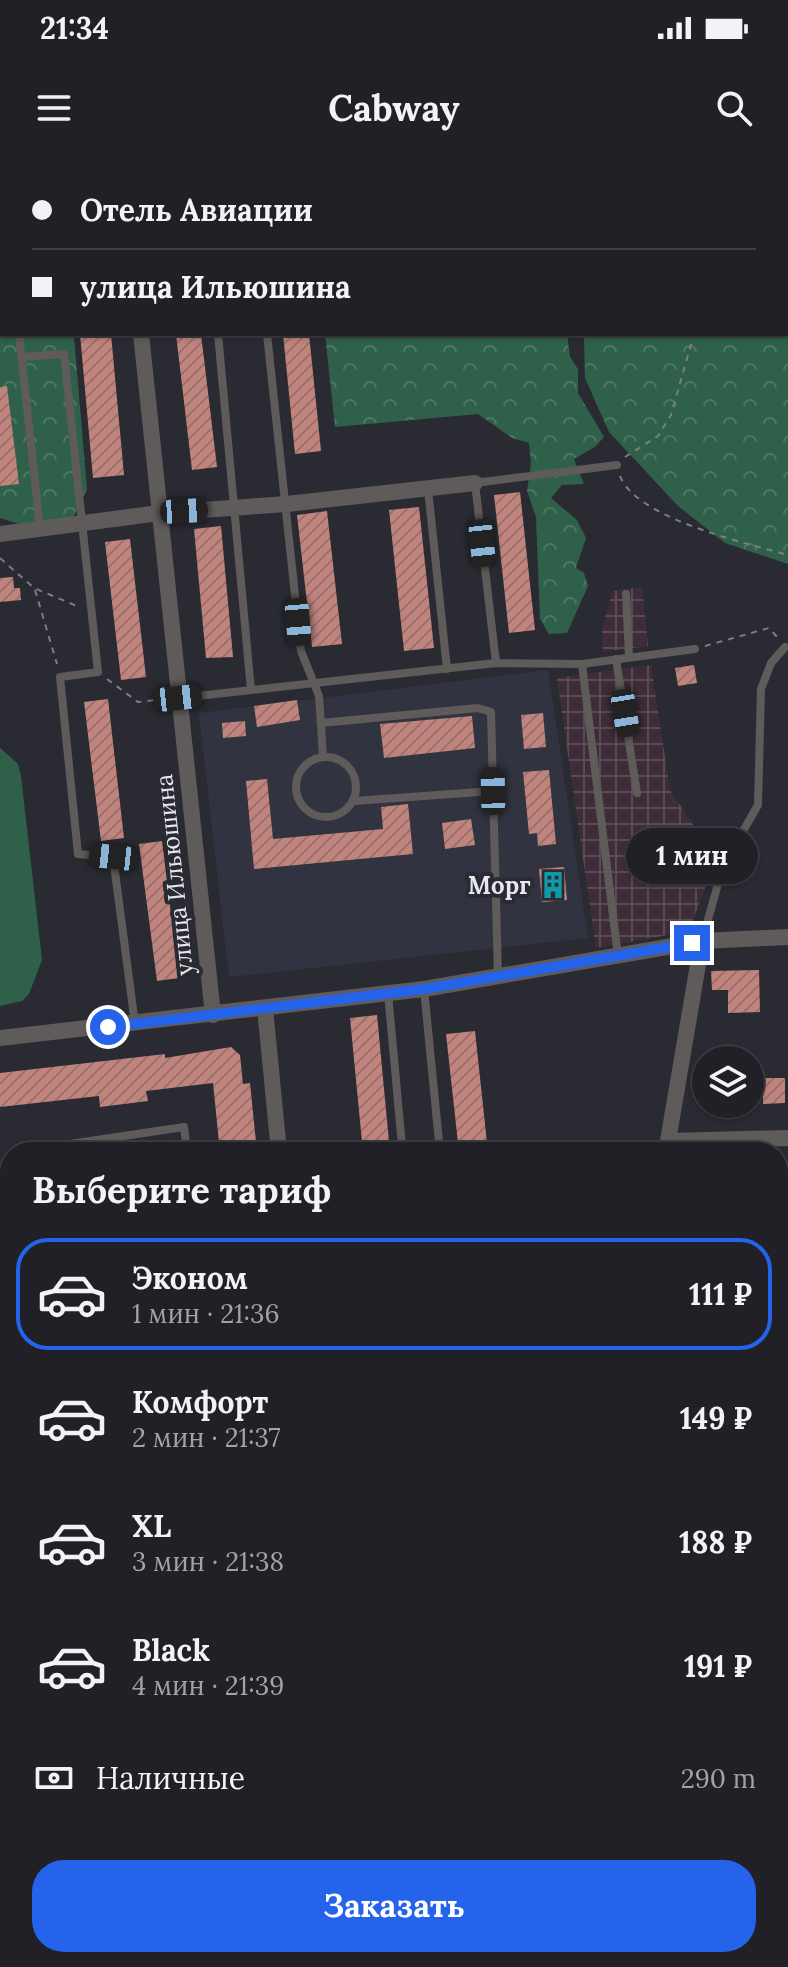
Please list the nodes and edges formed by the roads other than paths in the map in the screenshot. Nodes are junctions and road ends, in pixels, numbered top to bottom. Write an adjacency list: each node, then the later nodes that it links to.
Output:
1 (397, 160): 2 (lane)
2 (405, 160)
3 (19, 336): 7 (lane)
4 (141, 336): 13 (street, улица Ильюшина)
5 (218, 336): 12 (lane)
6 (267, 336): 11 (lane)
7 (21, 357): 14 (lane); 15 (lane)
8 (617, 465): 9 (lane)
9 (475, 483): 10 (street); 22 (lane)
10 (428, 489): 11 (street); 24 (lane)
11 (287, 504): 12 (street); 25 (lane)
12 (233, 509): 13 (street); 26 (lane)
13 (159, 513): 14 (street); 27 (street, улица Ильюшина)
14 (81, 525): 15 (street); 41 (lane)
15 (40, 529): 16 (street)
16 (0, 534)
17 (626, 594): 20 (lane)
18 (785, 647): 34 (lane)
19 (695, 649): 20 (lane)
20 (629, 657): 21 (lane)
21 (616, 659): 23 (lane); 31 (lane)
22 (496, 663): 23 (lane); 24 (lane)
23 (582, 664): 35 (lane)
24 (447, 669): 25 (lane)
25 (314, 683): 26 (lane); 28 (lane)
26 (251, 690): 27 (lane)
27 (178, 698): 40 (street, улица Ильюшина)
28 (321, 723): 29 (lane); 30 (lane)
29 (323, 756): 32 (lane); 32 (lane)
30 (493, 791): 32 (lane); 36 (lane)
31 (637, 793)
32 (354, 801)
33 (788, 937): 34 (street)
34 (702, 941): 35 (street); 49 (street)
35 (618, 956): 36 (street)
36 (498, 977): 37 (street)
37 (424, 989): 38 (street); 48 (lane)
38 (388, 993): 39 (street); 47 (lane)
39 (265, 1008): 40 (street); 46 (street)
40 (213, 1015): 41 (street)
41 (135, 1024): 42 (street)
42 (0, 1038)
43 (788, 1138): 50 (street)
44 (69, 1142): 45 (lane)
45 (186, 1142)
46 (278, 1142)
47 (402, 1142)
48 (439, 1142)
49 (670, 1142)
50 (728, 1142)

